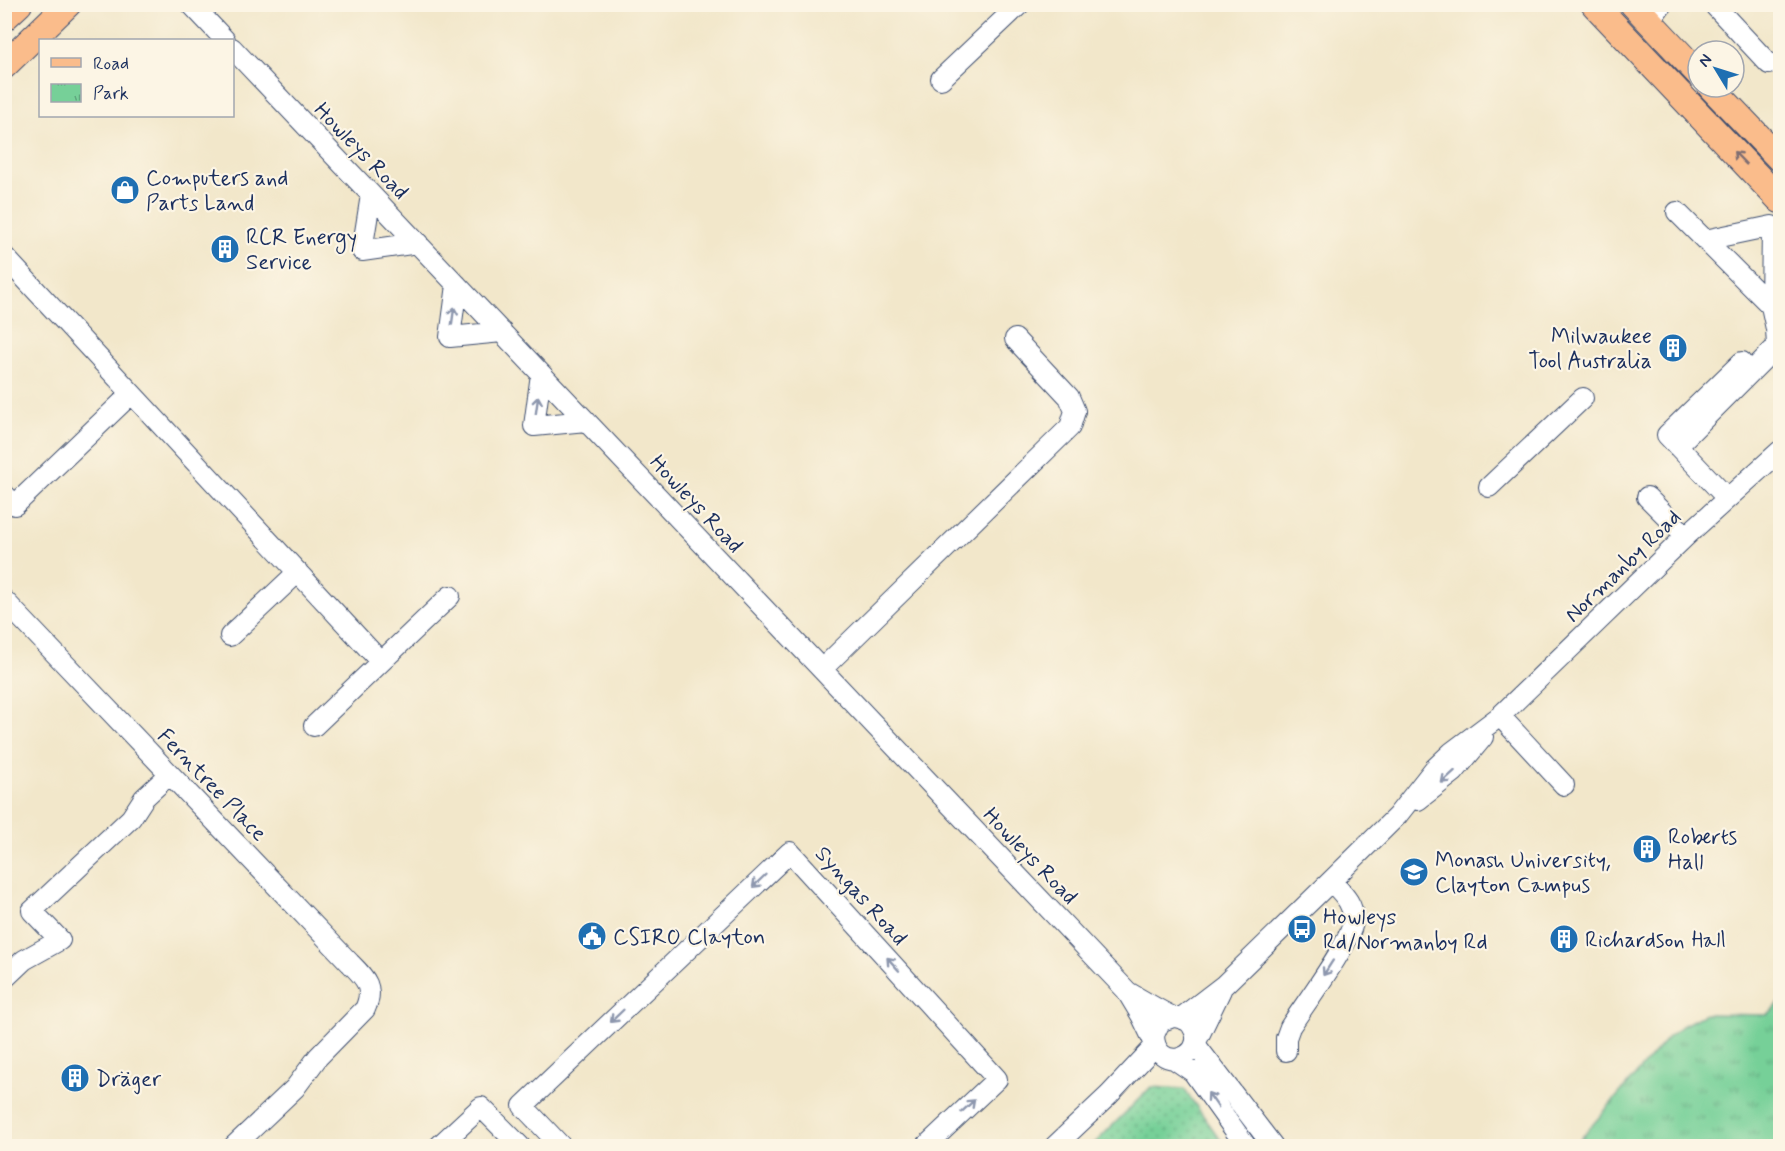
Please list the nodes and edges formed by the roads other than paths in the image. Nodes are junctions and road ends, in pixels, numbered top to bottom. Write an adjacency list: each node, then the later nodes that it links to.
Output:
1 (19, 4): 8 (main road)
2 (68, 4): 13 (main road)
3 (191, 4): 9 (street)
4 (1594, 4): 18 (main road, one-way to 4)
5 (1713, 4): 12 (street)
6 (1016, 6): 14 (street)
7 (1648, 10): 11 (main road)
8 (4, 18)
9 (224, 39)
10 (234, 50): 17 (street, Howleys Road)
11 (1686, 58)
12 (1769, 64)
13 (4, 66)
14 (941, 80)
15 (1724, 99): 16 (main road)
16 (1777, 149)
17 (371, 195): 22 (street, Howleys Road); 22 (street)
18 (1780, 200)
19 (1677, 212): 21 (street)
20 (1776, 222): 21 (street); 25 (street)
21 (1705, 240): 25 (street)
22 (418, 243): 24 (street, Howleys Road)
23 (4, 256): 29 (street)
24 (457, 285): 26 (street, Howleys Road); 26 (street, one-way to 24)
25 (1771, 306): 36 (street)
26 (502, 332): 28 (street, Howleys Road)
27 (1015, 339): 43 (street)
28 (541, 374): 31 (street, Howleys Road); 31 (street, one-way to 28)
29 (131, 394): 34 (street); 38 (street)
30 (1583, 398): 33 (street)
31 (586, 421): 43 (street, Howleys Road)
32 (1780, 451): 36 (street, Normanby Road)
33 (1489, 487)
34 (4, 494)
35 (1647, 497): 37 (street)
36 (1726, 498): 37 (street, Normanby Road)
37 (1686, 536): 44 (street, Normanby Road)
38 (298, 572): 41 (street); 42 (street)
39 (450, 596): 42 (street)
40 (4, 600): 46 (street, Ferntree Place)
41 (231, 636)
42 (381, 662): 45 (street)
43 (822, 669): 51 (street, Howleys Road)
44 (1500, 716): 47 (street); 48 (street, Normanby Road)
45 (314, 726)
46 (170, 774): 49 (street); 56 (street, Ferntree Place)
47 (1564, 785)
48 (1331, 881): 50 (street, Normanby Road); 54 (street, one-way to 54)
49 (4, 979)
50 (1224, 985): 52 (street, Normanby Road); 53 (street, Normanby Road)
51 (1126, 990): 52 (street, Howleys Road); 55 (street, Howleys Road)
52 (1177, 1017): 53 (street); 55 (street)
53 (1195, 1043): 55 (street); 63 (street)
54 (1286, 1051)
55 (1163, 1052): 61 (street); 62 (street, one-way to 55)
56 (234, 1146)
57 (439, 1146): 58 (street)
58 (520, 1146)
59 (561, 1146): 60 (street, Syngas Road, one-way to 59)
60 (926, 1146)
61 (1055, 1146)
62 (1246, 1146)
63 (1274, 1146)

